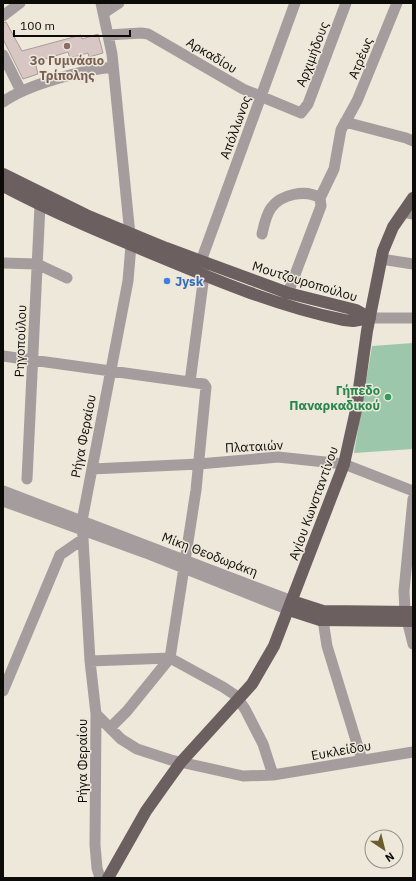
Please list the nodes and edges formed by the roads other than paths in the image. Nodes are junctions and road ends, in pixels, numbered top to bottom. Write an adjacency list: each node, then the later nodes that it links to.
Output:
1 (20, 3): 7 (street)
2 (119, 3): 6 (street)
3 (295, 3): 12 (street, Απόλλωνος)
4 (346, 3): 14 (street, Αρχιμήδους)
5 (397, 3): 15 (street, Ατρέως)
6 (102, 8): 8 (street, Ρήγα Φεραίου)
7 (3, 16)
8 (108, 35): 10 (street, Ρήγα Φεραίου); 12 (street, Αρκαδίου)
9 (3, 55): 11 (street)
10 (113, 67): 11 (street); 24 (street, Ρήγα Φεραίου)
11 (21, 91): 13 (street)
12 (261, 98): 14 (street, Αρκαδίου); 26 (street, Απόλλωνος)
13 (3, 102)
14 (301, 113)
15 (345, 122): 16 (street); 19 (street, Ατρέως)
16 (413, 142)
17 (3, 174): 24 (main road, Μουτζουροπούλου)
18 (3, 186): 21 (main road, Μουτζουροπούλου)
19 (320, 198): 23 (street); 32 (street, Ατρέως)
20 (413, 198): 22 (main road, Αγίου Κωνσταντίνου)
21 (40, 205): 24 (main road, Μουτζουροπούλου); 28 (street, Ρηγοπούλου)
22 (408, 213): 25 (main road, Αγίου Κωνσταντίνου)
23 (262, 234)
24 (130, 239): 26 (main road, Μουτζουροπούλου); 30 (main road, Μουτζουροπούλου); 37 (street, Ρήγα Φεραίου)
25 (381, 259): 29 (street); 33 (main road, Αγίου Κωνσταντίνου)
26 (202, 261): 30 (street); 32 (main road, Μουτζουροπούλου)
27 (3, 263): 28 (street)
28 (37, 264): 31 (street); 36 (street, Ρηγοπούλου)
29 (413, 264)
30 (204, 275): 33 (main road, Μουτζουροπούλου); 38 (street)
31 (67, 278)
32 (288, 293): 33 (main road, Μουτζουροπούλου)
33 (370, 318): 34 (street); 40 (main road, Αγίου Κωνσταντίνου)
34 (413, 318)
35 (3, 356): 36 (street)
36 (33, 359): 37 (street); 42 (street, Ρηγοπούλου)
37 (110, 372): 38 (street); 41 (street, Ρήγα Φεραίου)
38 (190, 382): 39 (street)
39 (199, 464): 40 (street, Πλαταιών); 41 (street, Πλαταιών); 48 (street)
40 (344, 464): 44 (street, Πλαταιών); 49 (main road, Αγίου Κωνσταντίνου)
41 (92, 469): 47 (street, Ρήγα Φεραίου)
42 (27, 479)
43 (3, 491): 47 (street, Μίκη Θεοδωράκη)
44 (413, 491)
45 (413, 499): 50 (street)
46 (3, 501): 47 (street, Μίκη Θεοδωράκη)
47 (82, 530): 48 (street, Μίκη Θεοδωράκη); 54 (street, Ρήγα Φεραίου); 55 (street)
48 (185, 564): 49 (street, Μίκη Θεοδωράκη); 53 (street)
49 (290, 605): 50 (main road, Μίκη Θεοδωράκη); 51 (main road, Μίκη Θεοδωράκη); 56 (main road, Αγίου Κωνσταντίνου)
50 (410, 617): 51 (main road, Μίκη Θεοδωράκη); 52 (street)
51 (323, 620): 60 (street)
52 (413, 644)
53 (170, 658): 54 (street); 56 (street); 58 (street)
54 (90, 661): 57 (street, Ρήγα Φεραίου)
55 (3, 691)
56 (238, 699): 61 (main road, Αγίου Κωνσταντίνου); 62 (street)
57 (96, 714): 58 (street, Ευκλείδου); 63 (street, Ρήγα Φεραίου)
58 (110, 728): 61 (street, Ευκλείδου)
59 (413, 752): 60 (street, Ευκλείδου)
60 (362, 760): 62 (street, Ευκλείδου)
61 (181, 762): 62 (street, Ευκλείδου); 64 (main road, Αγίου Κωνσταντίνου)
62 (273, 775)
63 (100, 878)
64 (108, 878)

